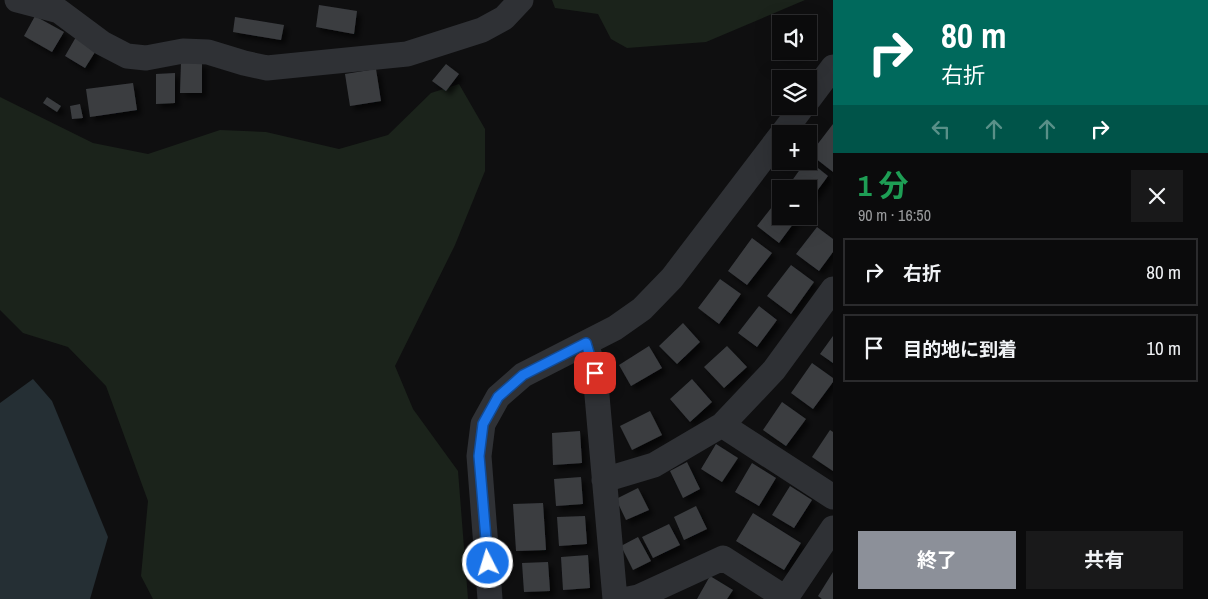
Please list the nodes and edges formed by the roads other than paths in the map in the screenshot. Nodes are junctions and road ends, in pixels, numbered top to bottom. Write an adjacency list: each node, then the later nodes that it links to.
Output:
1 (17, 0): 2 (street)
2 (521, 0)
3 (833, 67): 4 (street)
4 (817, 88)
5 (772, 147): 7 (street)
6 (833, 289): 8 (street)
7 (586, 343): 9 (street); 12 (street)
8 (722, 425): 9 (street); 10 (street)
9 (604, 480): 13 (street)
10 (833, 497)
11 (833, 528): 15 (street)
12 (490, 599)
13 (615, 599)
14 (628, 599): 15 (street)
15 (786, 599)

